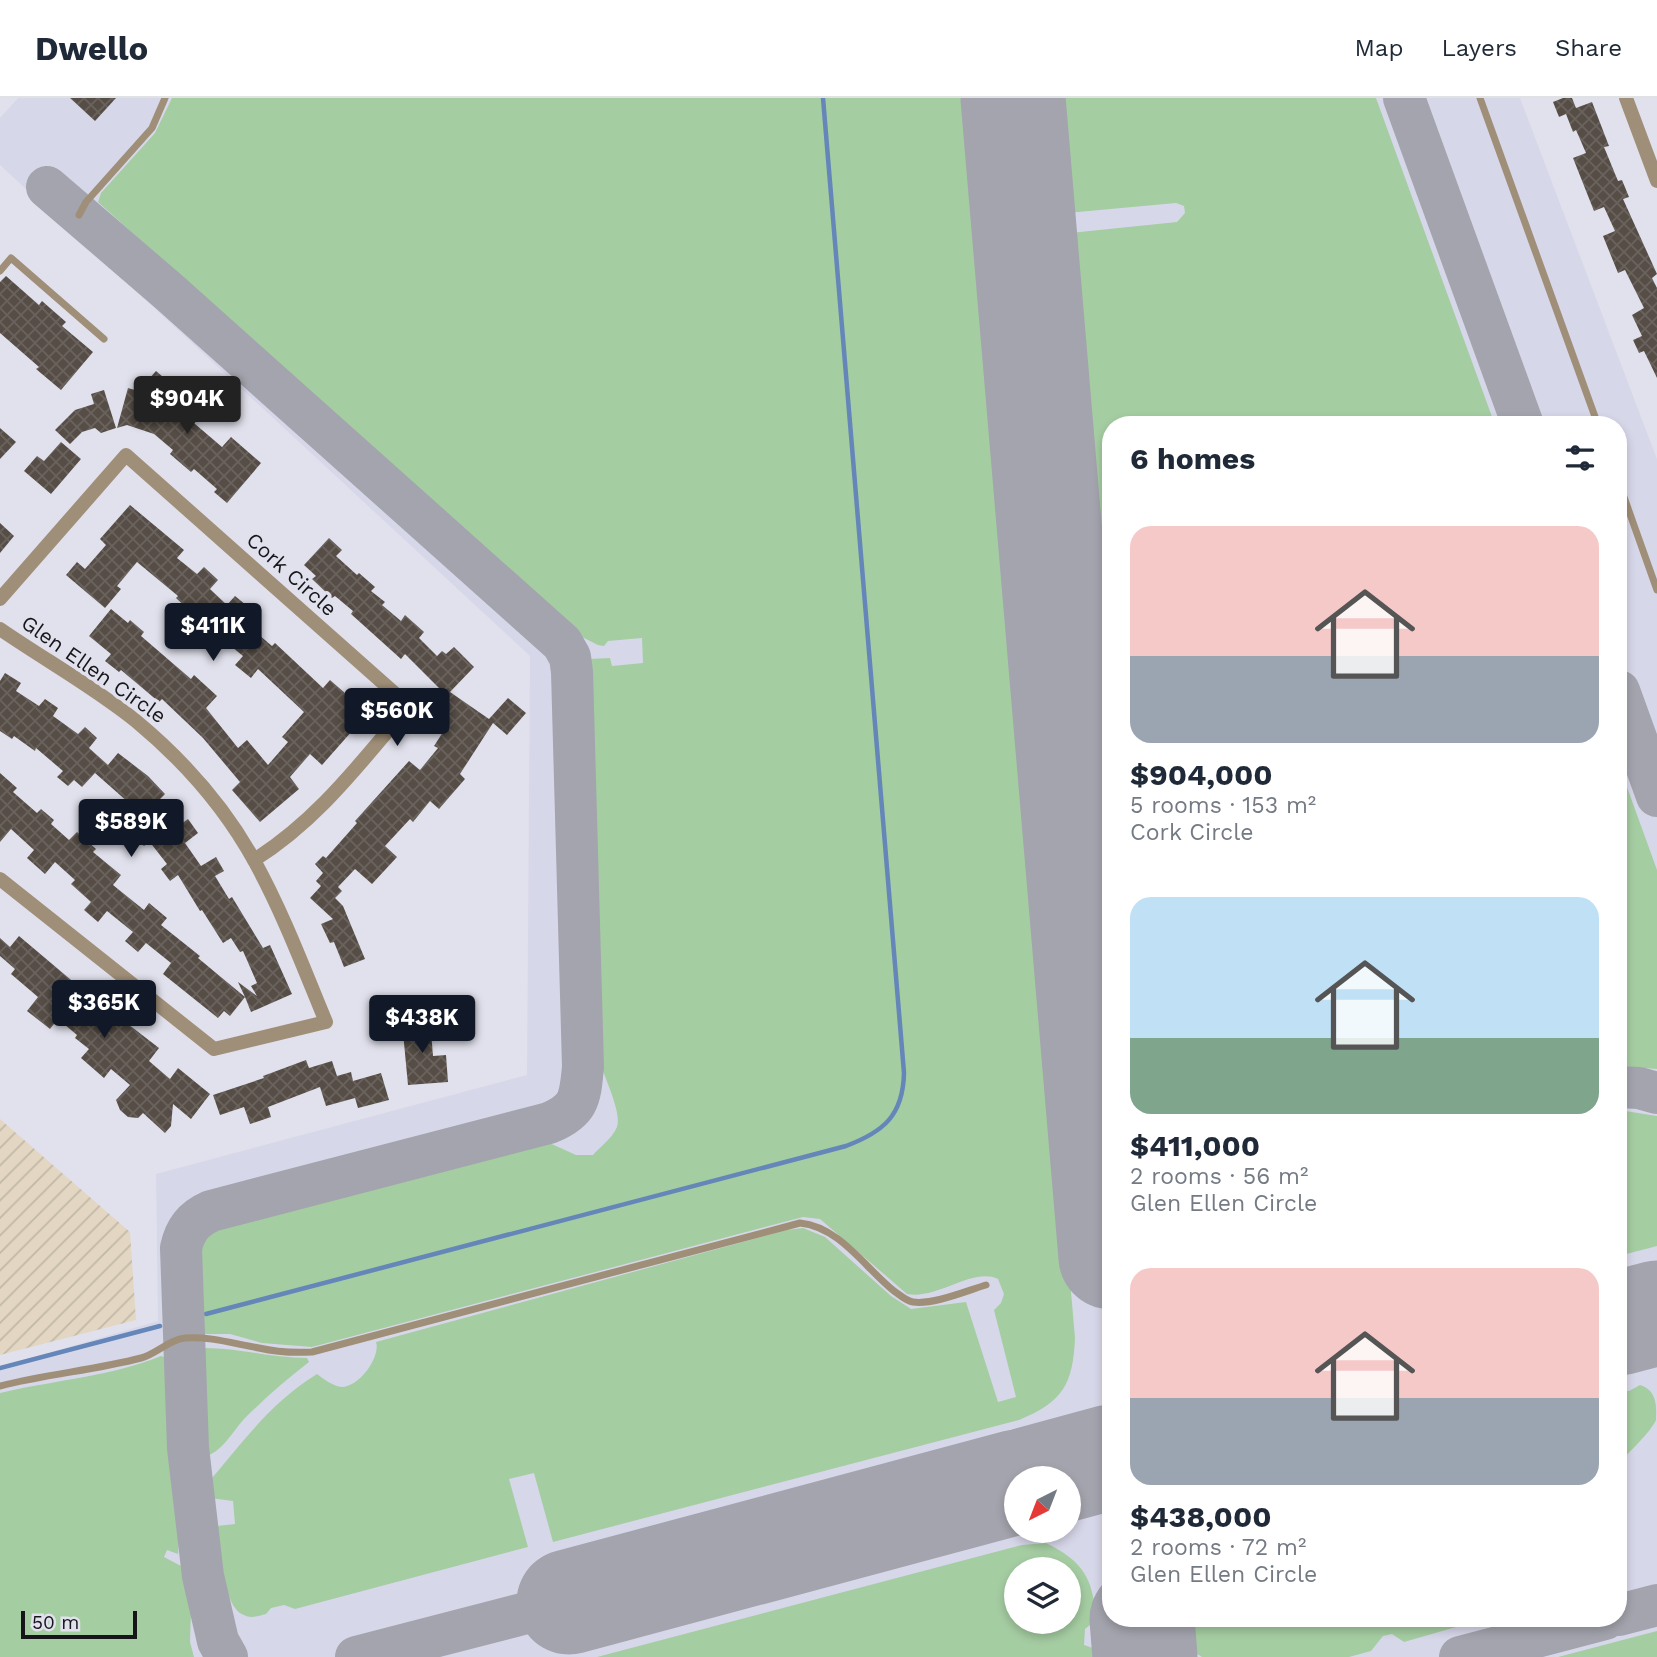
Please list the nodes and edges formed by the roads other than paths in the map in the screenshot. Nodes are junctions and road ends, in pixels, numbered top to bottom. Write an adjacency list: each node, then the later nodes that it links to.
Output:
1 (165, 98): 5 (lane)
2 (1480, 98): 8 (lane)
3 (1626, 98): 4 (street)
4 (1657, 181)
5 (79, 215)
6 (0, 271): 7 (lane)
7 (104, 339)
8 (1595, 416)
9 (1627, 506): 10 (lane)
10 (1657, 590)
11 (0, 599): 13 (street, Cork Circle)
12 (0, 629): 13 (street, Glen Ellen Circle)
13 (254, 859): 14 (street, Glen Ellen Circle)
14 (0, 879)
15 (986, 1285): 16 (lane)
16 (0, 1386)

